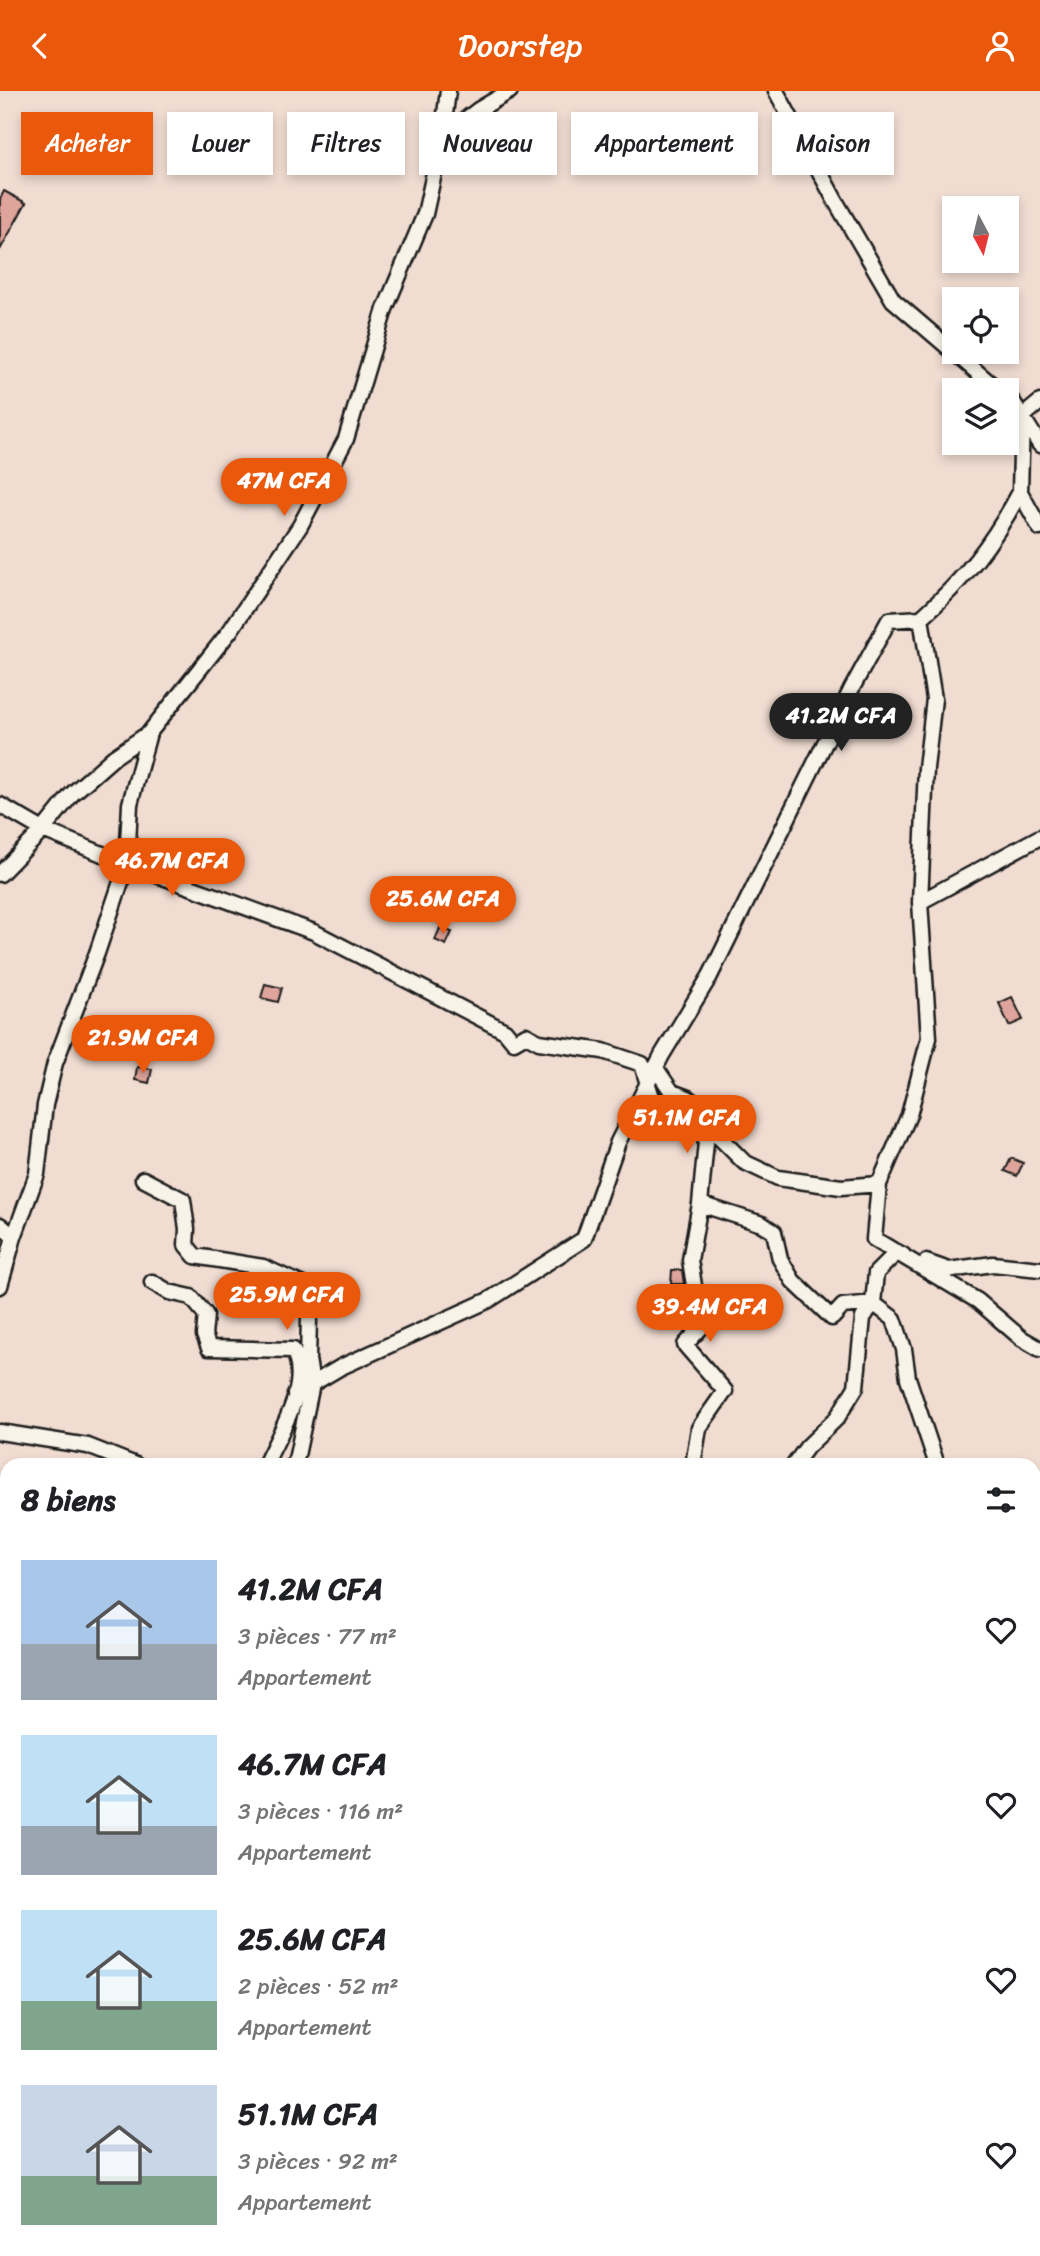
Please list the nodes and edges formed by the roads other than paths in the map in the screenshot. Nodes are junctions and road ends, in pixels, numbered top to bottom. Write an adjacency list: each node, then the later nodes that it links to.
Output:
1 (448, 91): 4 (street)
2 (510, 91): 5 (street)
3 (776, 91): 7 (street)
4 (445, 112)
5 (475, 112)
6 (434, 175): 16 (street)
7 (984, 378)
8 (1040, 402): 10 (street)
9 (1019, 412): 10 (street)
10 (1022, 417): 11 (street); 12 (street); 13 (street)
11 (1040, 427)
12 (1040, 445)
13 (1020, 492): 14 (street); 15 (street)
14 (1040, 528)
15 (920, 618): 22 (street); 23 (street)
16 (149, 733): 18 (street); 20 (street)
17 (0, 805): 18 (street)
18 (43, 830): 20 (street); 21 (street)
19 (1040, 837): 22 (street)
20 (127, 864): 23 (street); 28 (street)
21 (0, 874)
22 (920, 902): 25 (street)
23 (652, 1074): 25 (street); 26 (street); 35 (street)
24 (143, 1179): 35 (street)
25 (879, 1184): 29 (street)
26 (700, 1204): 33 (street); 41 (street)
27 (0, 1225): 28 (street)
28 (14, 1237): 32 (street)
29 (897, 1252): 30 (street); 33 (street); 34 (street)
30 (1040, 1269)
31 (152, 1282): 36 (street)
32 (0, 1286)
33 (873, 1303): 42 (street); 43 (street)
34 (1040, 1349)
35 (312, 1384): 36 (street); 40 (street)
36 (296, 1394): 39 (street)
37 (0, 1432): 38 (street)
38 (118, 1458)
39 (268, 1458)
40 (296, 1458)
41 (694, 1458)
42 (799, 1458)
43 (935, 1458)

